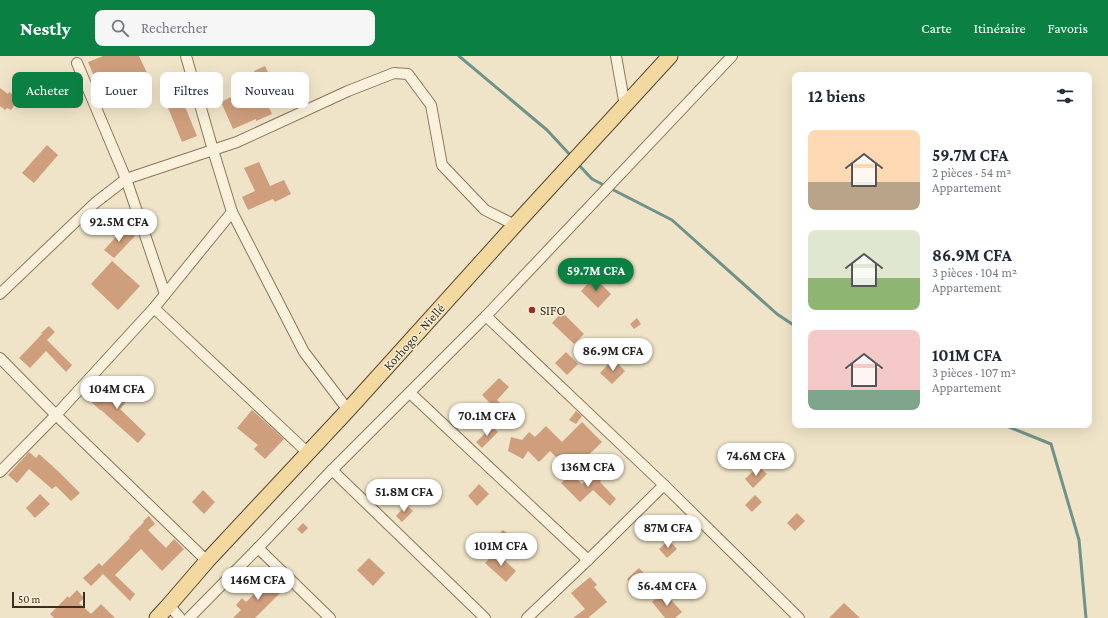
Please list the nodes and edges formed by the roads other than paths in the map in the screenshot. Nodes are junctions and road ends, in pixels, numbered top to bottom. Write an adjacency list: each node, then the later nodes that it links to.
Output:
1 (186, 56): 7 (street)
2 (616, 56): 6 (street)
3 (670, 56): 6 (main road, Korhogo - Niellé)
4 (732, 56): 14 (street)
5 (77, 63): 8 (street)
6 (624, 106): 10 (main road, Korhogo - Niellé)
7 (212, 150): 8 (street); 9 (street); 10 (street)
8 (126, 179): 11 (street); 12 (street)
9 (232, 212): 12 (street); 17 (street)
10 (515, 225): 17 (main road, Korhogo - Niellé)
11 (0, 294)
12 (166, 294): 13 (street)
13 (154, 308): 18 (street); 19 (street)
14 (486, 316): 16 (street); 22 (street)
15 (0, 358): 18 (street)
16 (410, 392): 20 (street); 24 (street)
17 (348, 410): 19 (main road, Korhogo - Niellé)
18 (56, 415): 21 (street); 25 (street)
19 (308, 453): 25 (main road, Korhogo - Niellé)
20 (332, 470): 23 (street); 31 (street)
21 (0, 472)
22 (664, 485): 24 (street); 33 (street)
23 (258, 548): 29 (street); 30 (street)
24 (588, 560): 32 (street)
25 (206, 561): 26 (main road, Korhogo - Niellé)
26 (169, 605): 27 (main road, Korhogo - Niellé); 28 (street)
27 (157, 618)
28 (180, 618)
29 (189, 618)
30 (330, 618)
31 (485, 618)
32 (527, 618)
33 (799, 618)

